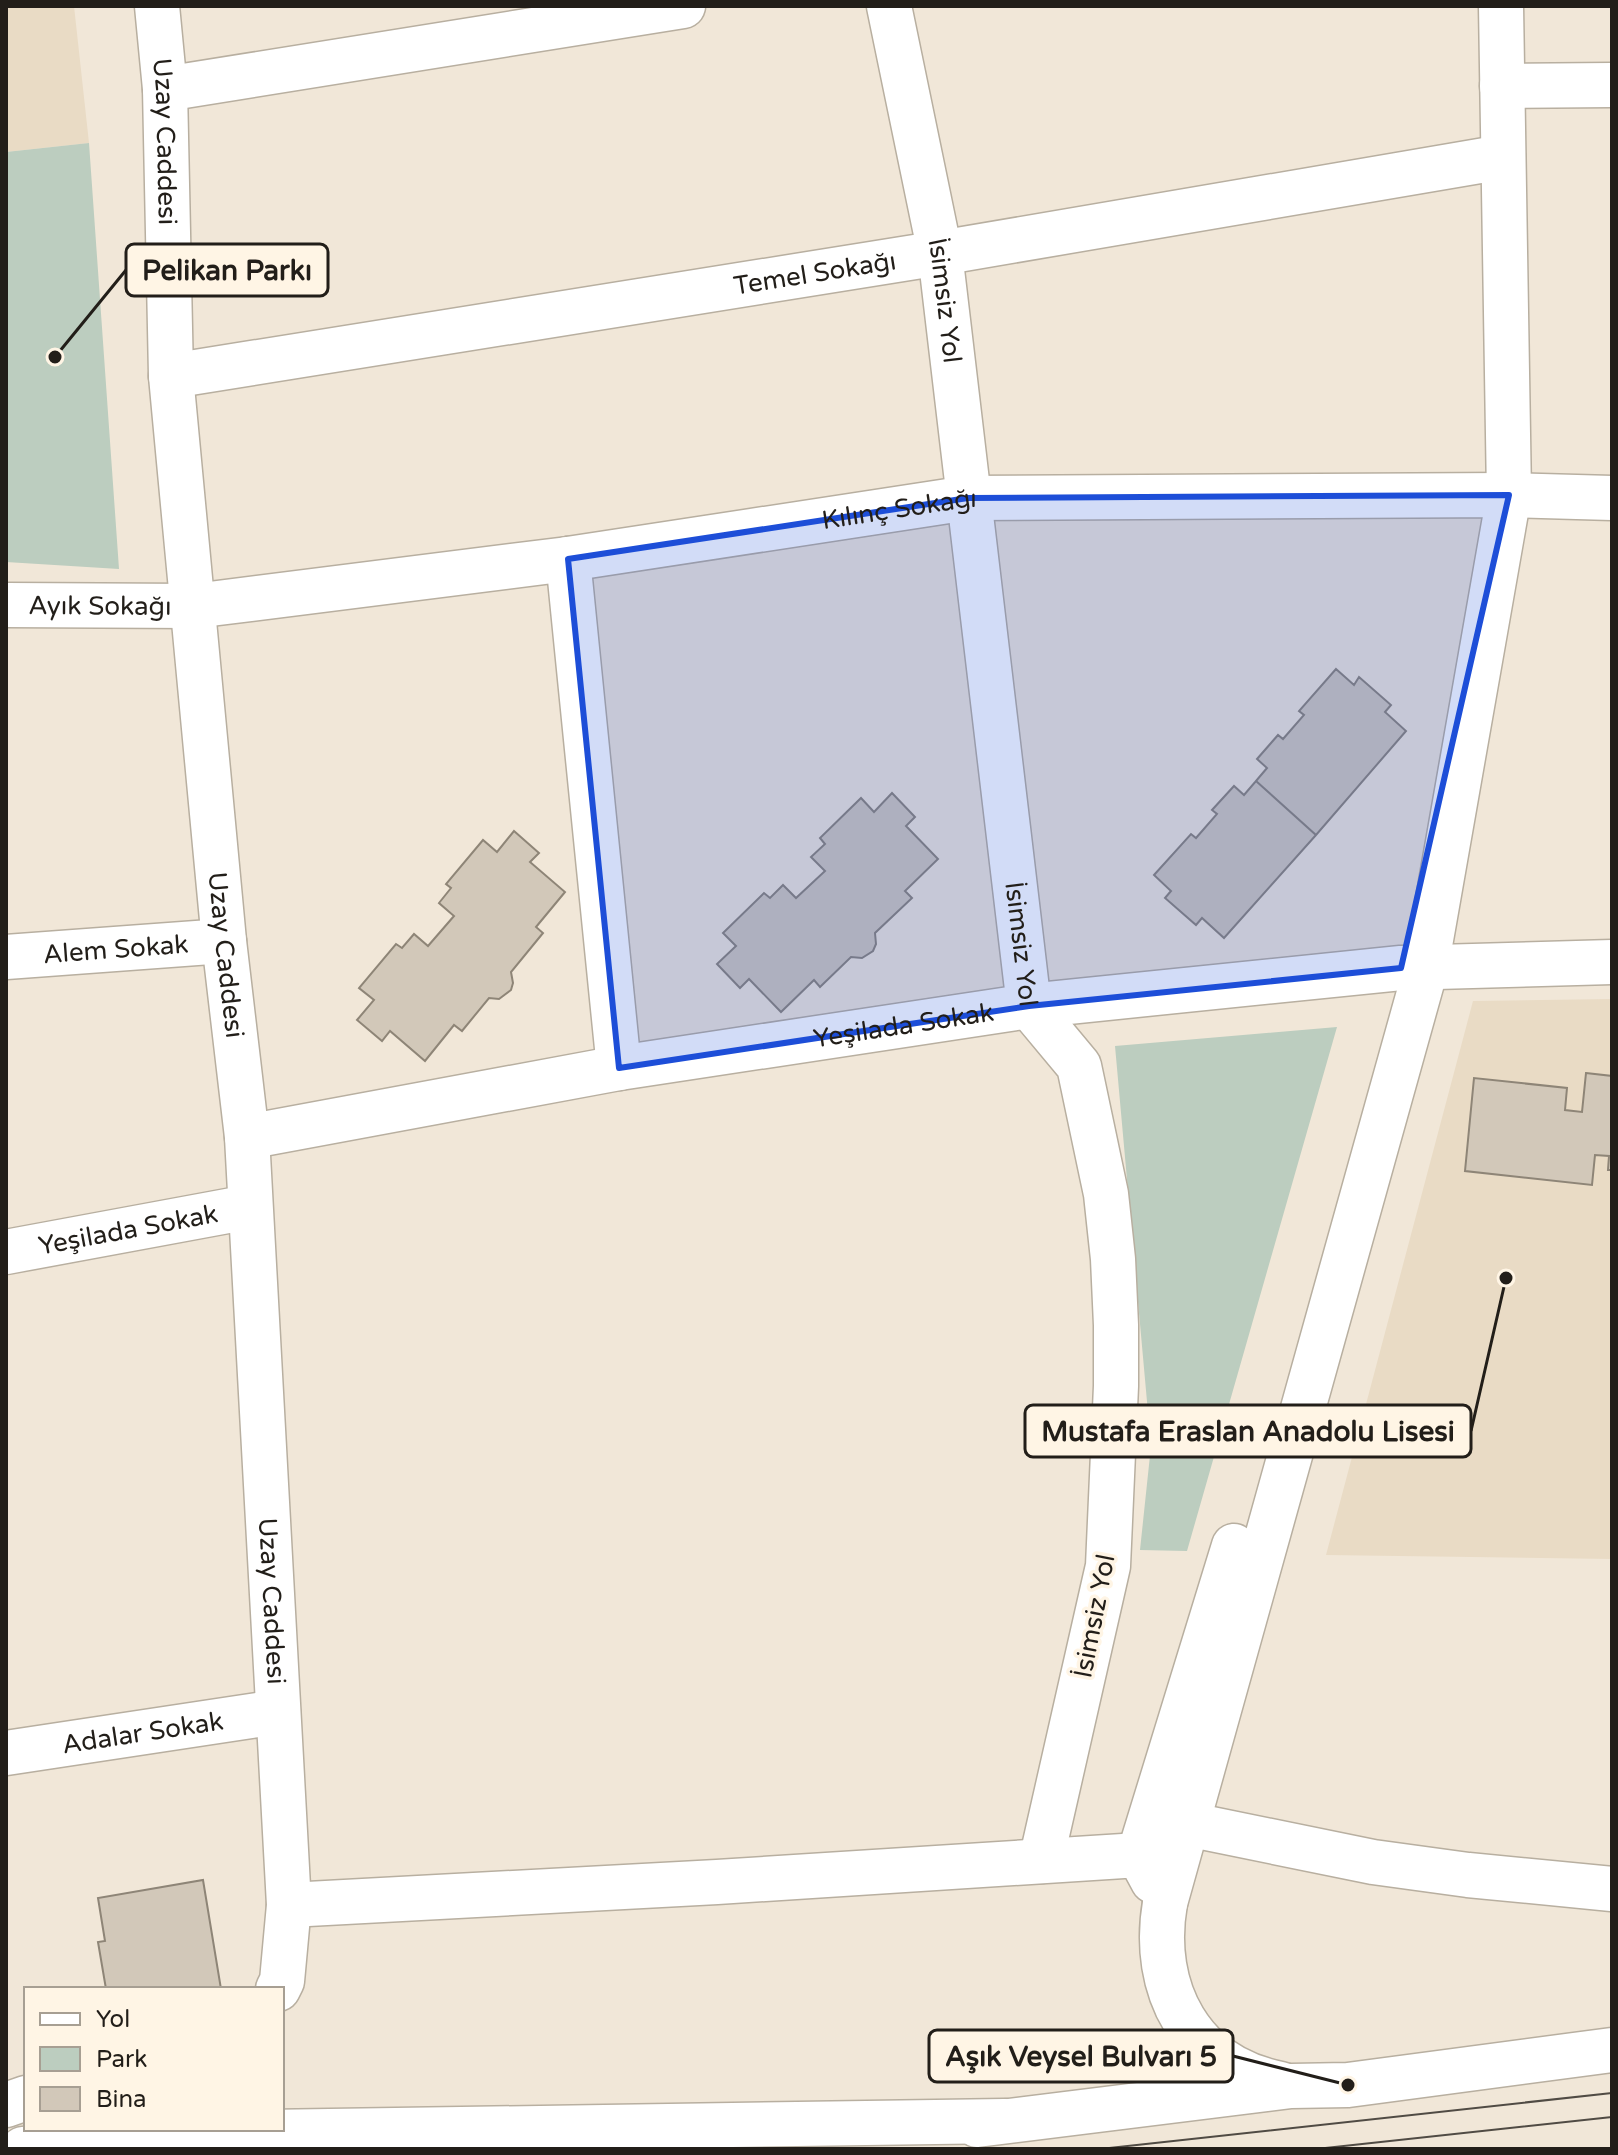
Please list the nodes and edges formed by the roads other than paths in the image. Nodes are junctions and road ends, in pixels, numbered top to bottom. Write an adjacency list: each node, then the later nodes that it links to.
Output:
1 (157, 6): 7 (street, Uzay Caddesi)
2 (683, 6): 7 (street)
3 (889, 6): 9 (street, İsimsiz Yol)
4 (1501, 6): 6 (street)
5 (1612, 85): 6 (street)
6 (1502, 86): 8 (street)
7 (165, 89): 10 (street, Uzay Caddesi)
8 (1503, 157): 9 (street, Temel Sokağı); 11 (street)
9 (940, 253): 10 (street, Temel Sokağı); 12 (street, İsimsiz Yol)
10 (171, 376): 16 (street, Uzay Caddesi)
11 (1509, 495): 12 (street, Kılınç Sokağı); 13 (street, Kılınç Sokağı); 20 (street)
12 (968, 498): 14 (street, Kılınç Sokağı); 21 (street, İsimsiz Yol)
13 (1612, 498)
14 (568, 559): 16 (street, Kılınç Sokağı); 22 (street)
15 (6, 605): 16 (street, Ayık Sokağı)
16 (194, 606): 17 (street, Uzay Caddesi)
17 (224, 941): 18 (street, Alem Sokak); 23 (street, Uzay Caddesi)
18 (6, 957)
19 (1612, 962): 20 (street, Yeşilada Sokak)
20 (1413, 968): 21 (street, Yeşilada Sokak); 28 (street); 29 (street)
21 (1029, 1006): 22 (street, Yeşilada Sokak); 30 (street, İsimsiz Yol)
22 (619, 1068): 23 (street, Yeşilada Sokak)
23 (247, 1137): 24 (street, Uzay Caddesi)
24 (249, 1207): 25 (street, Yeşilada Sokak); 26 (street, Uzay Caddesi)
25 (6, 1252)
26 (278, 1712): 27 (street, Adalar Sokak); 33 (street, Uzay Caddesi)
27 (6, 1753)
28 (1187, 1824): 31 (street); 32 (street)
29 (1139, 1855): 30 (street); 32 (street)
30 (1041, 1861): 33 (street)
31 (1612, 1889)
32 (1165, 1903): 36 (street)
33 (289, 1905): 34 (street, Uzay Caddesi)
34 (279, 1987)
35 (1610, 2050): 36 (street)
36 (1291, 2086): 37 (street)
37 (1005, 2121): 38 (street); 39 (street)
38 (23, 2149)
39 (780, 2149)

